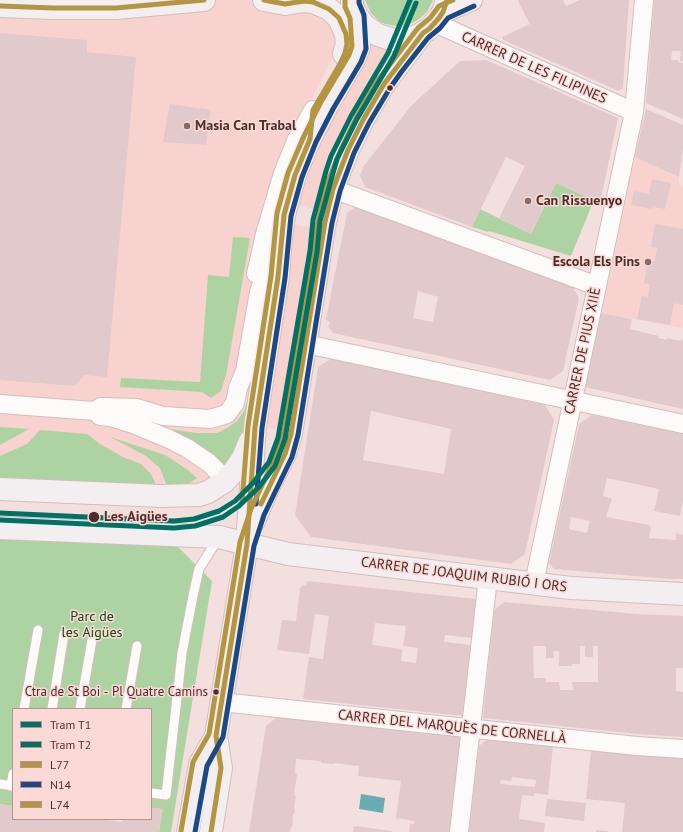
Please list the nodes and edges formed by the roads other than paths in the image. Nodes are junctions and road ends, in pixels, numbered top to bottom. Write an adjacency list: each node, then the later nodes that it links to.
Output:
1 (204, 0): 5 (street)
2 (264, 0): 8 (street)
3 (470, 0): 7 (street)
4 (644, 0): 9 (street, CARRER DE PIUS XIIÈ)
5 (0, 6)
6 (354, 8): 7 (street); 10 (street)
7 (437, 17): 9 (street, CARRER DE LES FILIPINES); 11 (street)
8 (313, 110): 10 (street); 15 (street)
9 (634, 112): 13 (street, CARRER DE PIUS XIIÈ)
10 (310, 139): 12 (street)
11 (333, 189): 13 (street); 14 (street)
12 (281, 238): 15 (street); 20 (street)
13 (597, 286): 16 (street, CARRER DE PIUS XIIÈ)
14 (306, 344): 16 (street); 25 (street)
15 (238, 388): 18 (street)
16 (573, 401): 19 (street); 27 (street, CARRER DE PIUS XIIÈ)
17 (0, 404): 18 (street)
18 (94, 411): 21 (street)
19 (683, 424)
20 (255, 427): 21 (street); 25 (street)
21 (224, 482): 22 (street); 25 (street)
22 (0, 489)
23 (0, 528): 24 (street, CARRER DE JOAQUIM RUBIÓ I ORS)
24 (219, 537): 25 (street, CARRER DE JOAQUIM RUBIÓ I ORS); 43 (lane)
25 (247, 544): 26 (street, CARRER DE JOAQUIM RUBIÓ I ORS); 33 (street)
26 (488, 578): 27 (street, CARRER DE JOAQUIM RUBIÓ I ORS); 38 (street)
27 (534, 583): 28 (street, CARRER DE JOAQUIM RUBIÓ I ORS)
28 (683, 594)
29 (38, 630): 34 (lane)
30 (64, 634): 35 (lane)
31 (92, 640): 36 (lane)
32 (137, 646): 37 (lane)
33 (221, 702): 38 (street, CARRER DEL MARQUÈS DE CORNELLÀ); 39 (street)
34 (24, 708)
35 (52, 708)
36 (80, 708)
37 (126, 708)
38 (471, 729): 40 (street, CARRER DEL MARQUÈS DE CORNELLÀ); 46 (street)
39 (216, 736): 44 (street); 45 (street)
40 (683, 749)
41 (0, 784): 42 (lane)
42 (12, 786)
43 (152, 793)
44 (188, 832)
45 (211, 832)
46 (459, 832)

